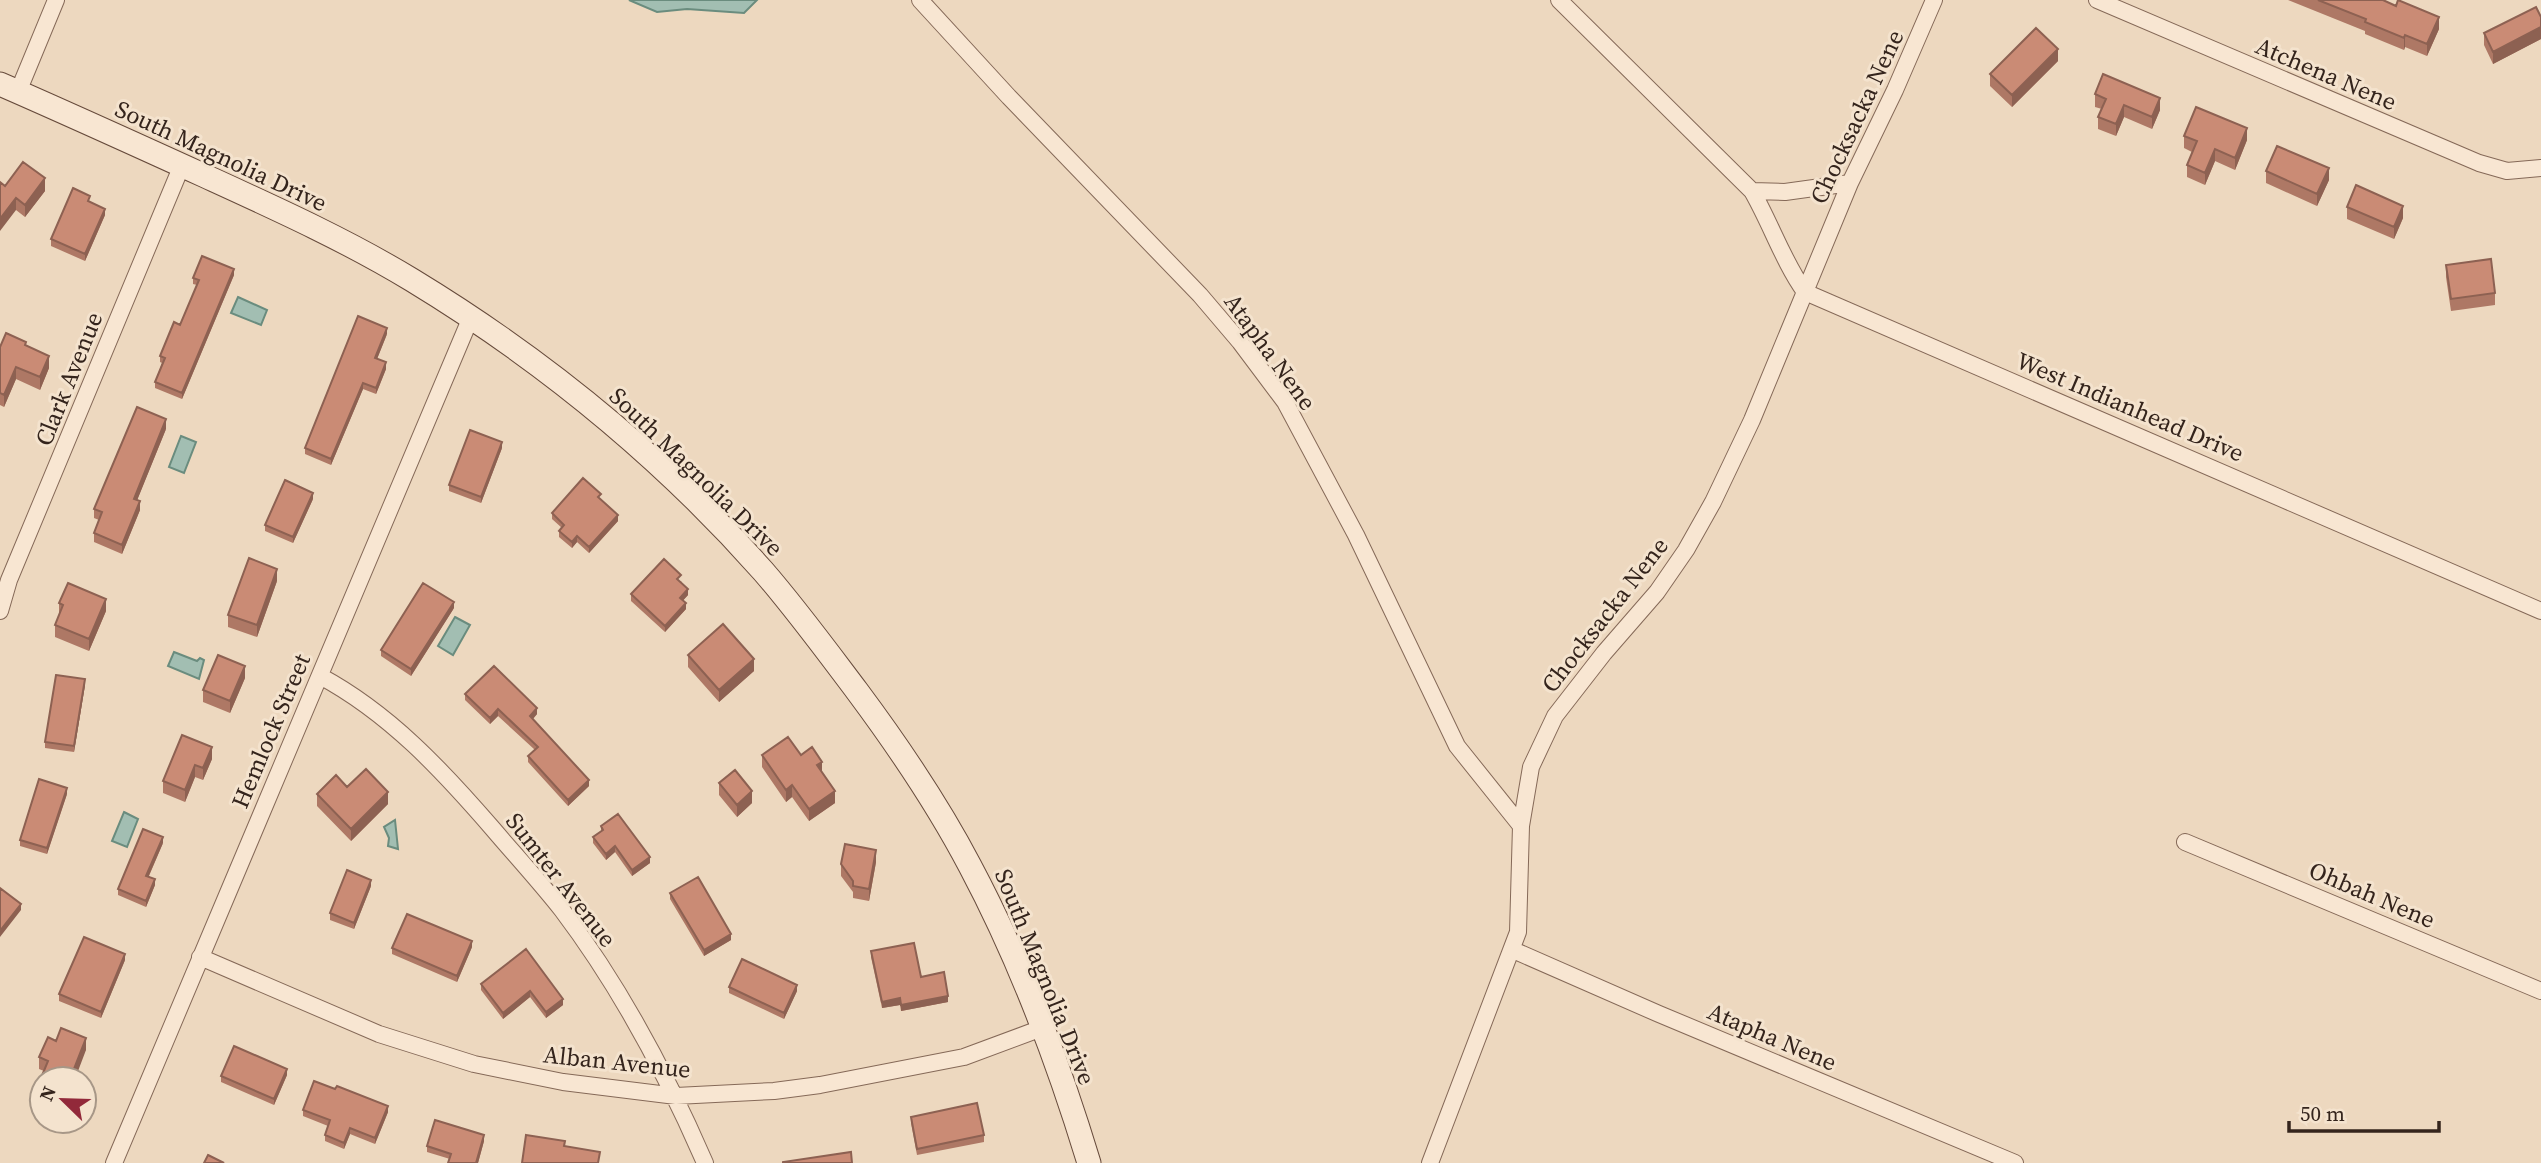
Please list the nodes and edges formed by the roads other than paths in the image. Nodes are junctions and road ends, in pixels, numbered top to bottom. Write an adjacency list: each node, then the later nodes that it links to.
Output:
1 (56, 0): 6 (street)
2 (920, 0): 16 (street, Atapha Nene)
3 (1559, 0): 10 (street)
4 (1934, 0): 9 (street, Chocksacka Nene)
5 (2097, 0): 8 (street, Atchena Nene)
6 (9, 88): 7 (main road, South Magnolia Drive)
7 (182, 165): 12 (main road, South Magnolia Drive); 13 (street, Clark Avenue)
8 (2541, 168)
9 (1850, 183): 10 (street); 11 (street, Chocksacka Nene)
10 (1752, 191): 11 (street)
11 (1805, 292): 14 (street, West Indianhead Drive); 16 (street, Chocksacka Nene)
12 (471, 317): 15 (street, Hemlock Street); 21 (main road, South Magnolia Drive)
13 (0, 611)
14 (2541, 611)
15 (320, 676): 19 (street, Hemlock Street); 22 (street, Sumter Avenue)
16 (1521, 826): 18 (street, Chocksacka Nene)
17 (2185, 842): 20 (street, Ohbah Nene)
18 (1513, 950): 26 (street, Chocksacka Nene); 27 (street, Atapha Nene)
19 (200, 957): 22 (street, Alban Avenue); 23 (street, Hemlock Street)
20 (2541, 991)
21 (1042, 1028): 22 (street, Alban Avenue); 25 (main road, South Magnolia Drive)
22 (676, 1096): 24 (street, Sumter Avenue)
23 (114, 1163)
24 (705, 1163)
25 (1089, 1163)
26 (1430, 1163)
27 (2015, 1163)

